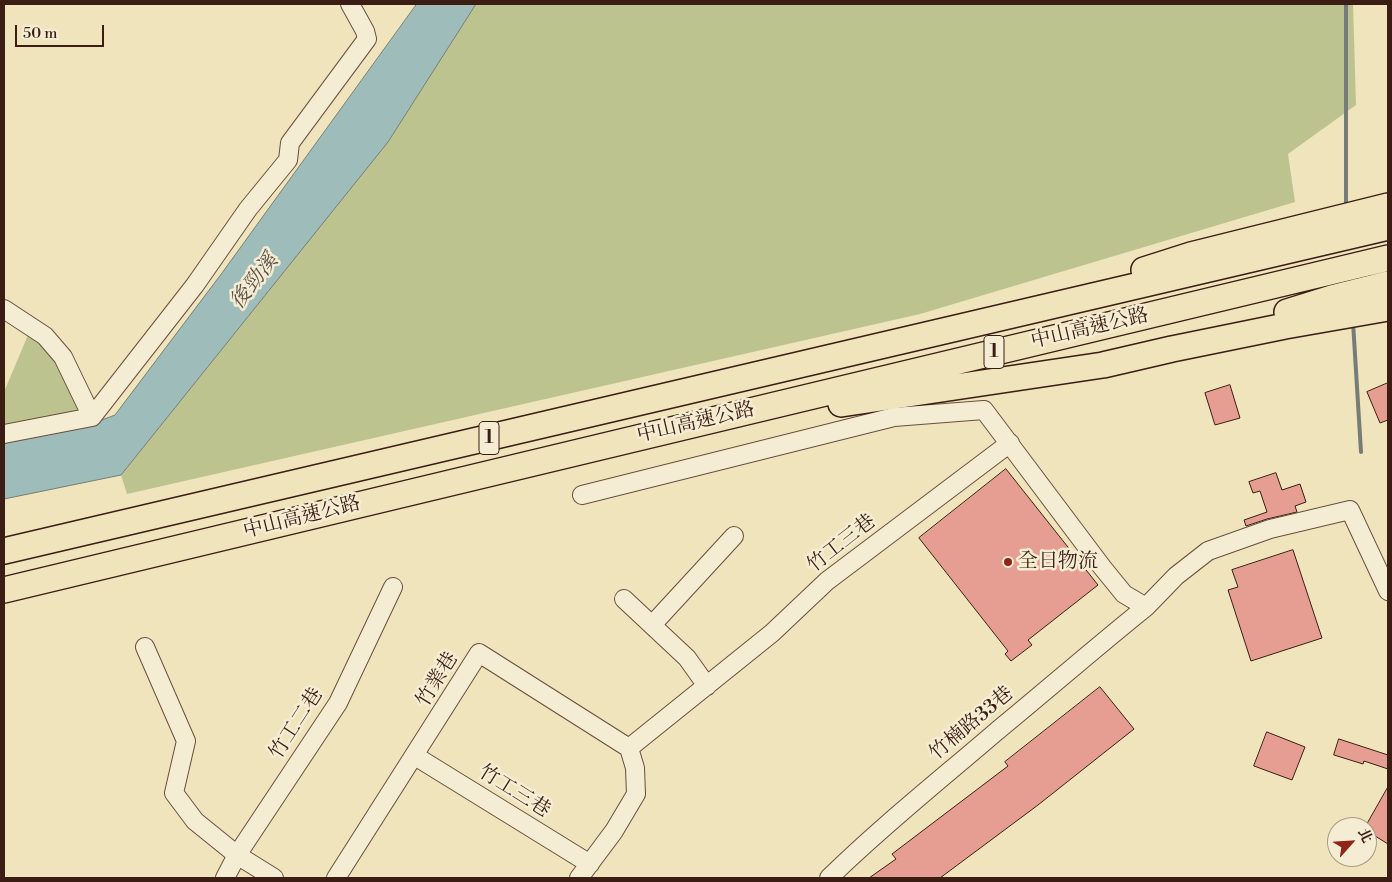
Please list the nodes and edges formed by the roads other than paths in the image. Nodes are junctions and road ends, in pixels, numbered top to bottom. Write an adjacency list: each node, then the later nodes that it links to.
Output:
1 (350, 4): 10 (street)
2 (1388, 206): 3 (highway)
3 (1347, 226): 4 (highway); 16 (highway, 中山高速公路 / 1)
4 (1388, 227)
5 (1388, 258): 12 (highway, 中山高速公路 / 1)
6 (1388, 284): 7 (highway)
7 (1352, 303): 8 (highway); 12 (highway)
8 (1388, 308)
9 (5, 315): 10 (street)
10 (92, 417): 11 (street)
11 (4, 434)
12 (646, 435): 18 (highway, 中山高速公路 / 1)
13 (1010, 443): 14 (street); 21 (street); 24 (street, 竹工三巷)
14 (582, 495)
15 (734, 536): 22 (street)
16 (4, 551)
17 (393, 587): 27 (street, 竹工二巷)
18 (4, 590)
19 (1388, 591): 21 (street, 竹楠路33巷)
20 (624, 599): 22 (street)
21 (1146, 607): 33 (street, 竹楠路33巷)
22 (652, 625): 24 (street)
23 (145, 647): 27 (street)
24 (707, 686): 25 (street, 竹工三巷)
25 (629, 748): 26 (street, 竹業巷); 28 (street)
26 (415, 756): 28 (street, 竹工三巷); 31 (street, 竹業巷)
27 (237, 856): 29 (street, 竹工二巷); 30 (street)
28 (590, 864): 32 (street)
29 (226, 878)
30 (274, 878)
31 (336, 878)
32 (579, 878)
33 (829, 878)

